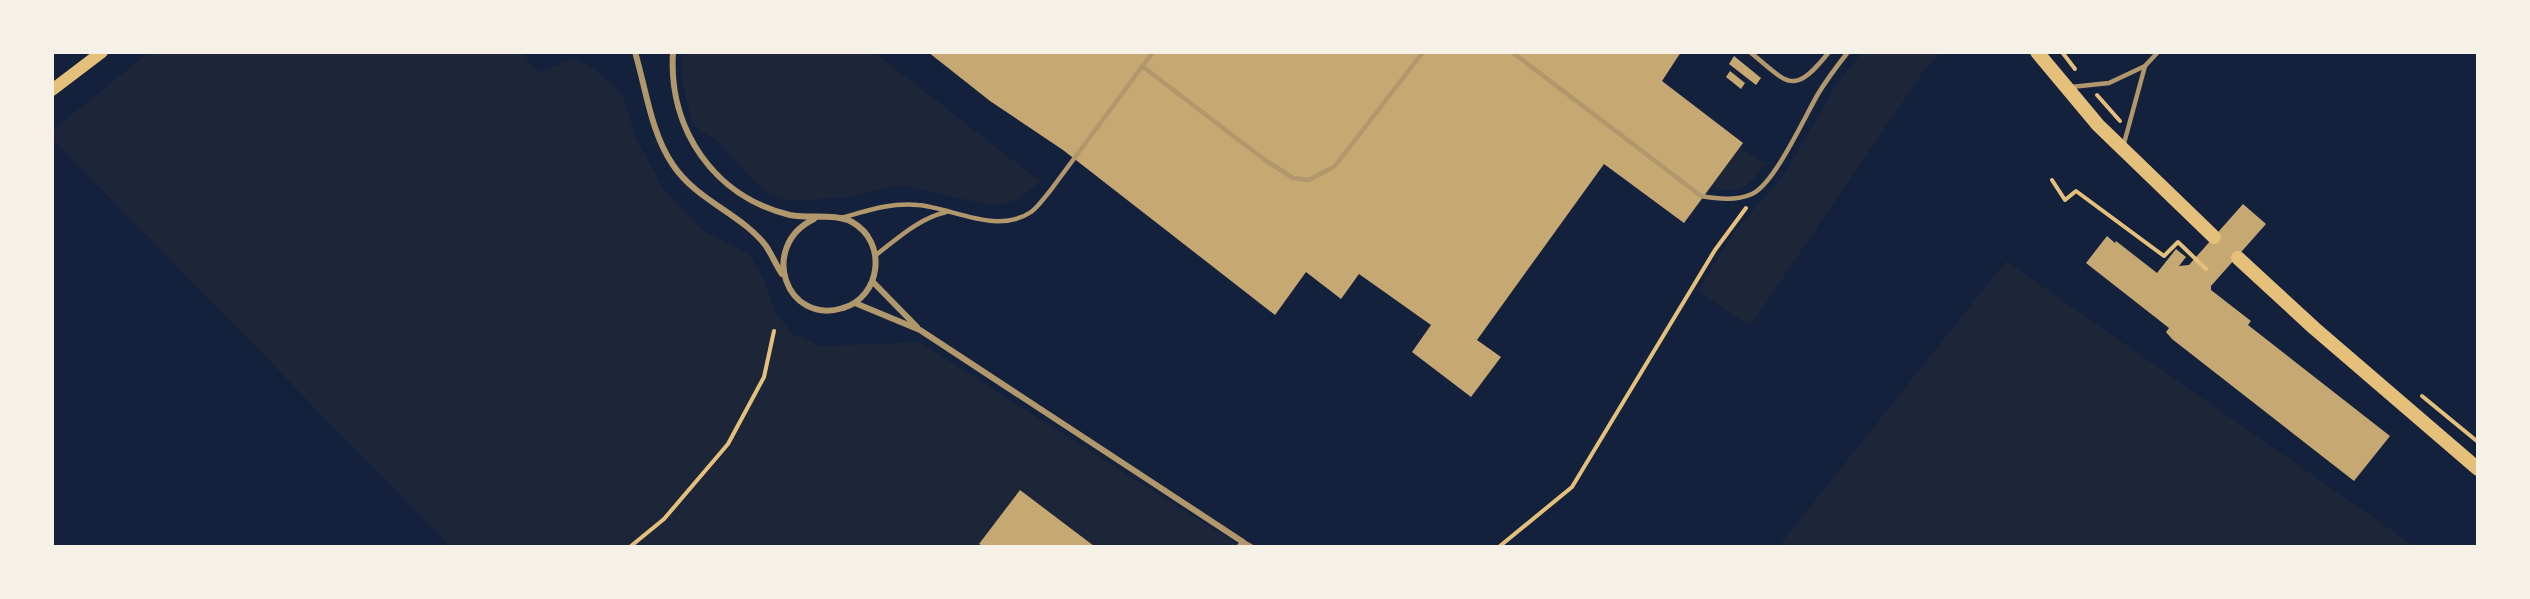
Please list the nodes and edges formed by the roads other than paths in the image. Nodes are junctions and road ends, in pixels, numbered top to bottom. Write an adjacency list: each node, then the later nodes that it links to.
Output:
1 (102, 52): 15 (main road)
2 (635, 52): 23 (street)
3 (673, 52): 19 (street)
4 (1153, 52): 12 (lane)
5 (1423, 52): 12 (lane)
6 (1512, 52): 9 (lane)
7 (1750, 52): 8 (lane)
8 (1829, 52)
9 (1848, 52)
10 (2037, 52): 14 (main road)
11 (2158, 52): 13 (lane)
12 (1142, 66): 17 (lane)
13 (2145, 66): 14 (lane); 16 (lane)
14 (2066, 87): 16 (main road)
15 (52, 90)
16 (2122, 148): 20 (main road)
17 (946, 212): 18 (lane); 21 (lane)
18 (841, 218): 19 (street); 21 (street)
19 (814, 219): 23 (street)
20 (2214, 237)
21 (876, 255): 24 (street)
22 (2238, 258): 27 (main road)
23 (785, 280): 25 (street)
24 (873, 282): 25 (street); 26 (street)
25 (855, 303): 26 (street)
26 (920, 330): 28 (street)
27 (2478, 469)
28 (1242, 544): 29 (lane)
29 (1251, 546)

